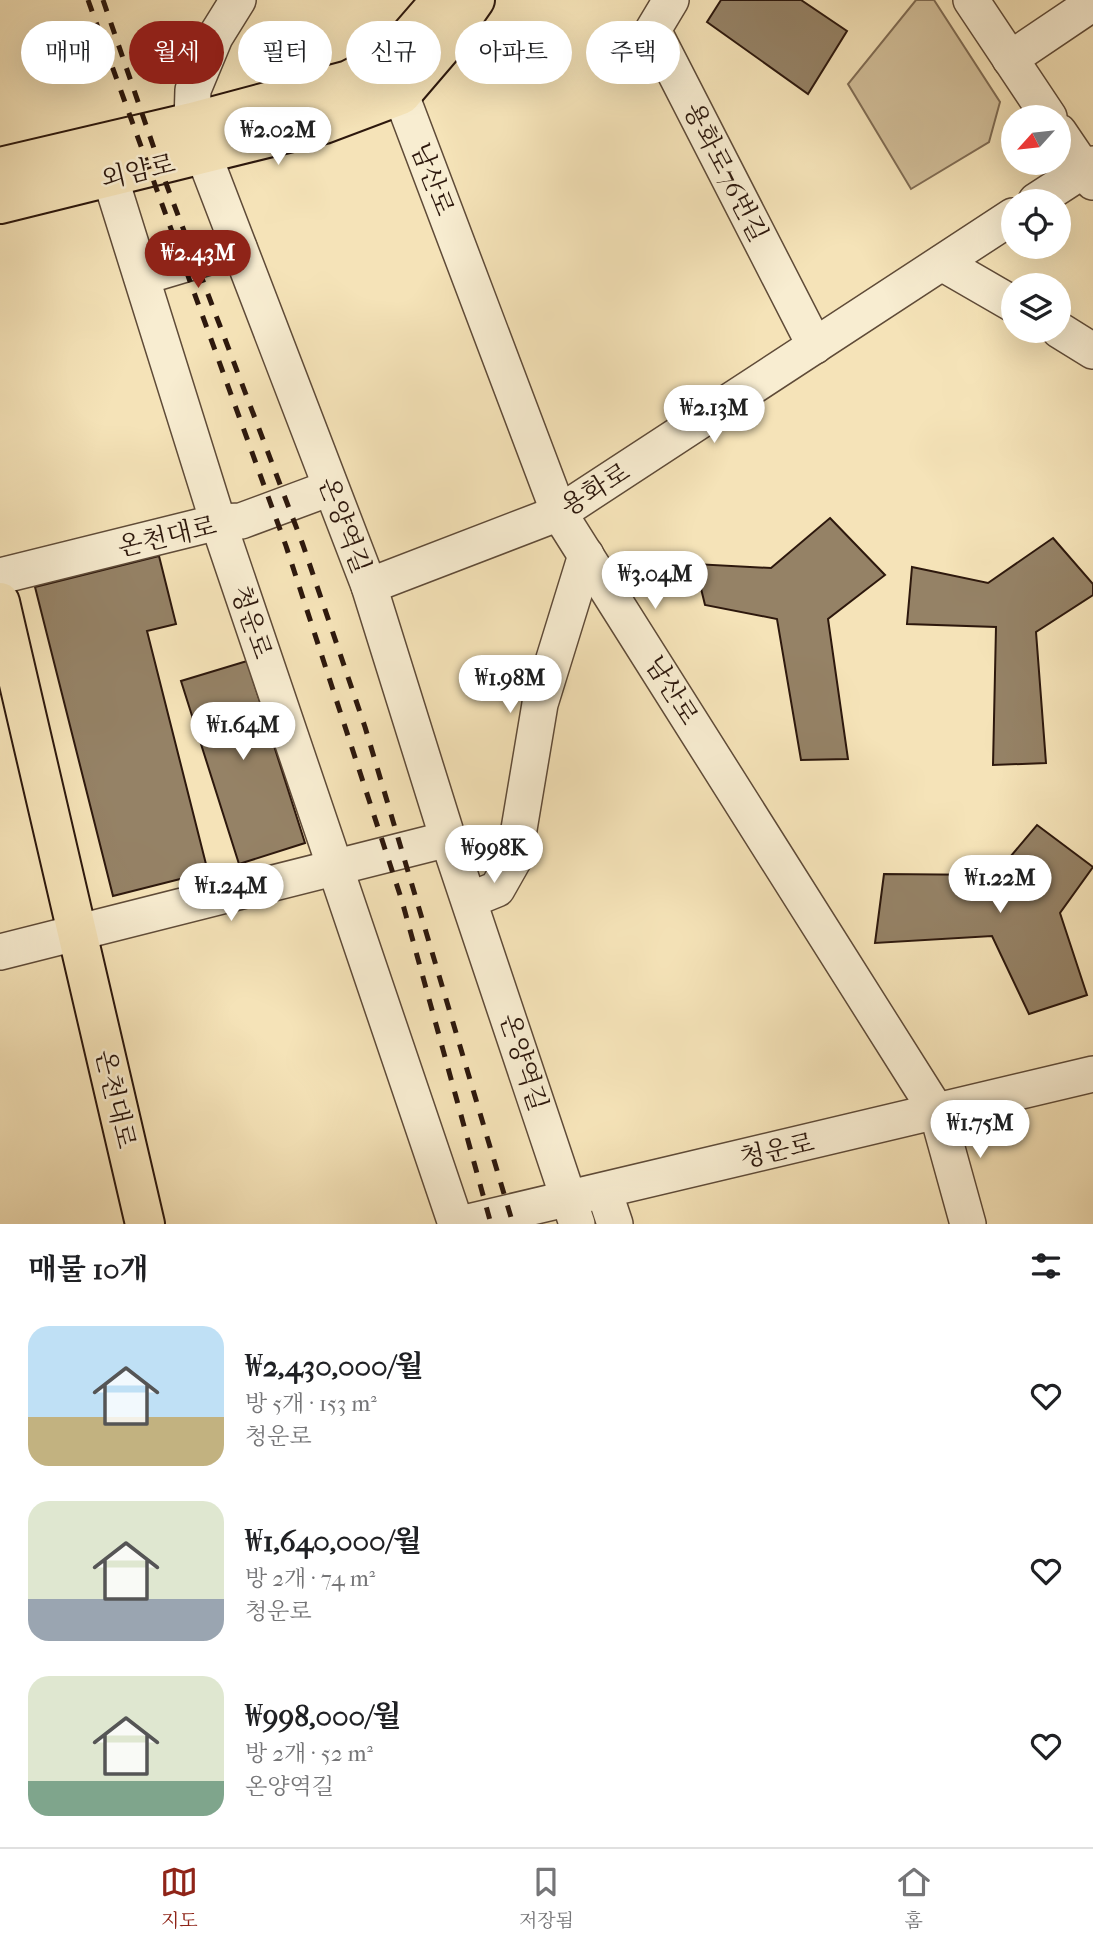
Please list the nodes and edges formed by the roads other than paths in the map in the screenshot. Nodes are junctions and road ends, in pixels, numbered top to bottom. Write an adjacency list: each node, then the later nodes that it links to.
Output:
1 (238, 0): 10 (street)
2 (442, 0): 10 (main road, 외암로)
3 (475, 0): 8 (main road, 외암로)
4 (671, 0): 23 (street, 용화로76번길)
5 (971, 0): 7 (street)
6 (1093, 3): 7 (street)
7 (1010, 59): 9 (street)
8 (401, 95): 10 (main road, 외암로); 26 (street, 남산로)
9 (1041, 105)
10 (198, 139): 12 (main road, 외암로); 14 (main road, 외암로); 18 (street, 온양역길)
11 (1071, 147): 13 (street)
12 (0, 167)
13 (1090, 172): 15 (street)
14 (110, 177): 16 (main road, 외암로); 20 (street, 청운로)
15 (1058, 189)
16 (0, 204)
17 (1001, 224): 19 (street, 용화로)
18 (239, 248): 20 (street); 25 (street, 온양역길)
19 (942, 263): 21 (street); 23 (street, 용화로)
20 (142, 277): 27 (street, 청운로)
21 (1001, 297)
22 (1071, 337): 24 (street)
23 (815, 346): 26 (street, 용화로)
24 (1093, 351)
25 (331, 488): 27 (street, 온천대로); 30 (street, 온양역길)
26 (559, 513): 28 (street, 남산로); 30 (street, 용화로)
27 (218, 522): 29 (street, 온천대로); 34 (street, 청운로)
28 (586, 555): 35 (street); 39 (street, 남산로)
29 (0, 576)
30 (369, 586): 33 (street, 온양역길)
31 (0, 602): 36 (main road, 온천대로)
32 (0, 695): 36 (main road, 온천대로)
33 (448, 839): 34 (street); 35 (street, 온양역길)
34 (336, 868): 36 (street); 44 (street, 청운로)
35 (470, 900): 41 (street, 온양역길)
36 (69, 935): 37 (street); 42 (main road, 온천대로); 43 (main road, 온천대로)
37 (0, 952)
38 (1093, 1074): 39 (street, 청운로)
39 (937, 1112): 40 (street, 청운로); 46 (street, 남산로)
40 (604, 1191): 41 (street, 청운로); 45 (street)
41 (573, 1212): 44 (street, 청운로)
42 (128, 1224)
43 (145, 1224)
44 (458, 1224)
45 (615, 1224)
46 (968, 1224)

